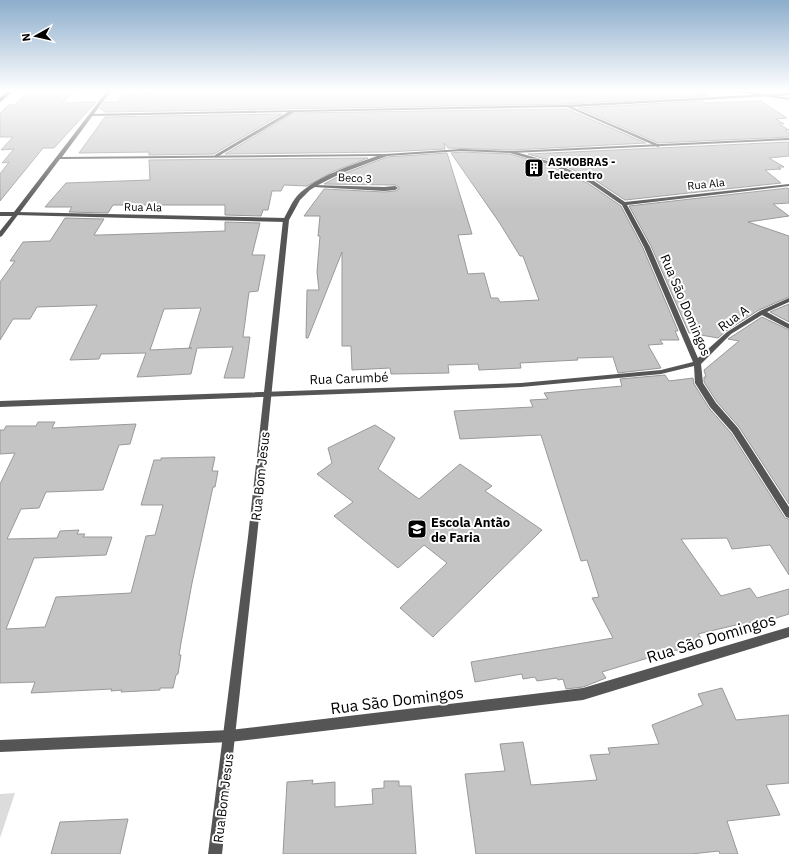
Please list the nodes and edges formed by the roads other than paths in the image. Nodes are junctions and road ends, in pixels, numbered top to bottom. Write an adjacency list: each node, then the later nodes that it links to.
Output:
1 (79, 131): 9 (street)
2 (260, 131): 8 (street)
3 (623, 131): 5 (street)
4 (789, 139): 5 (street)
5 (658, 146): 6 (street)
6 (512, 152): 7 (street); 15 (street)
7 (386, 155): 8 (street); 11 (street, Rua Bom Jesus)
8 (217, 156): 9 (street)
9 (58, 158): 17 (street)
10 (789, 185): 12 (street, Rua Ala)
11 (314, 186): 13 (street, Beco 3); 18 (street, Rua Bom Jesus)
12 (780, 186): 14 (street); 15 (street, Rua Ala)
13 (395, 188)
14 (789, 192)
15 (624, 204): 23 (street, Rua São Domingos)
16 (0, 214): 17 (street, Rua Ala)
17 (16, 214): 18 (street, Rua Ala); 19 (street)
18 (286, 220): 24 (street, Rua Bom Jesus)
19 (0, 235)
20 (789, 300): 21 (street, Rua A)
21 (762, 312): 22 (street); 23 (street, Rua A)
22 (789, 327)
23 (697, 363): 24 (street, Rua Carumbé); 26 (street, Rua São Domingos)
24 (269, 393): 25 (street, Rua Carumbé); 28 (street, Rua Bom Jesus)
25 (0, 404)
26 (789, 514)
27 (789, 632): 28 (street, Rua São Domingos)
28 (230, 736): 29 (street, Rua São Domingos); 30 (street, Rua Bom Jesus)
29 (0, 746)
30 (215, 854)

